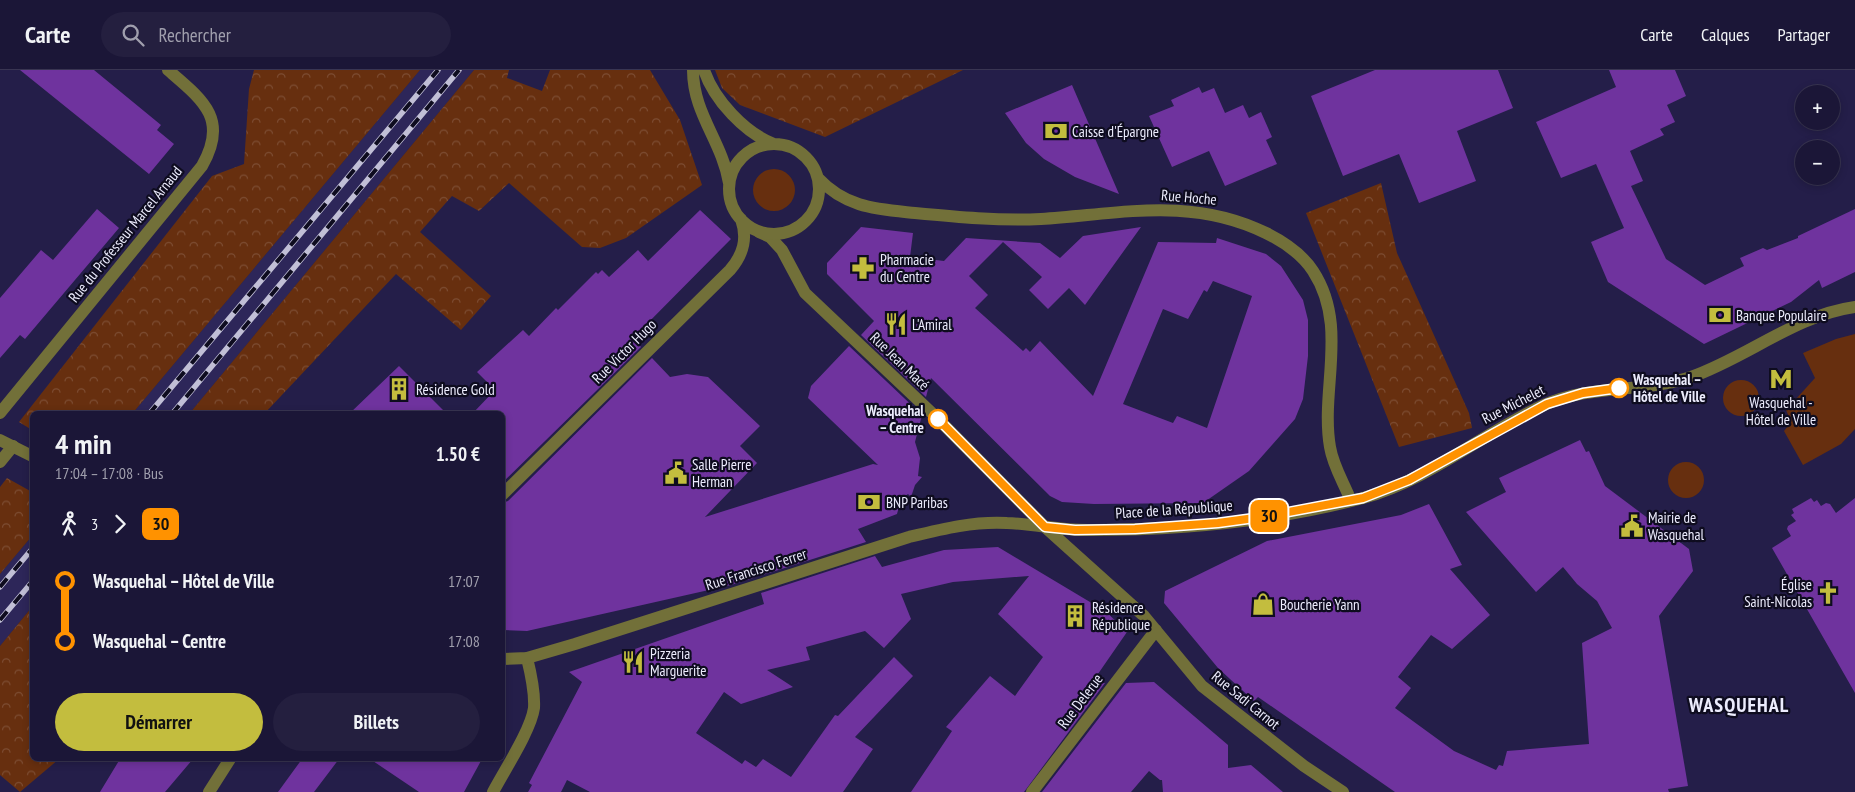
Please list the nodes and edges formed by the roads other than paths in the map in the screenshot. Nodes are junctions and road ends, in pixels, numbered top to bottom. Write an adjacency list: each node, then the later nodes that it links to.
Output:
1 (168, 70): 10 (street, Rue du Professeur Marcel Arnaud)
2 (693, 70): 6 (street)
3 (704, 70): 4 (street)
4 (774, 144): 5 (street); 6 (street)
5 (818, 178): 8 (street); 16 (street, Rue Hoche)
6 (729, 185): 7 (street)
7 (741, 219): 8 (street); 15 (street, Rue Victor Hugo)
8 (759, 232): 18 (street, Rue Jean Macé)
9 (1855, 307): 16 (street, Rue Michelet)
10 (0, 413)
11 (0, 440): 12 (street)
12 (13, 446): 13 (street); 14 (street)
13 (30, 455)
14 (0, 462)
15 (505, 492)
16 (1357, 499): 18 (street, Place de la République)
17 (1021, 524): 18 (street, Place de la République); 20 (street, Rue Francisco Ferrer)
18 (1045, 527): 19 (street, Rue Sadi Carnot)
19 (1156, 630): 25 (street, Rue Delerue); 26 (street, Rue Sadi Carnot)
20 (527, 658): 21 (street, Rue Francisco Ferrer); 24 (street)
21 (505, 659)
22 (229, 761): 23 (street)
23 (209, 792)
24 (493, 792)
25 (1032, 792)
26 (1343, 792)

